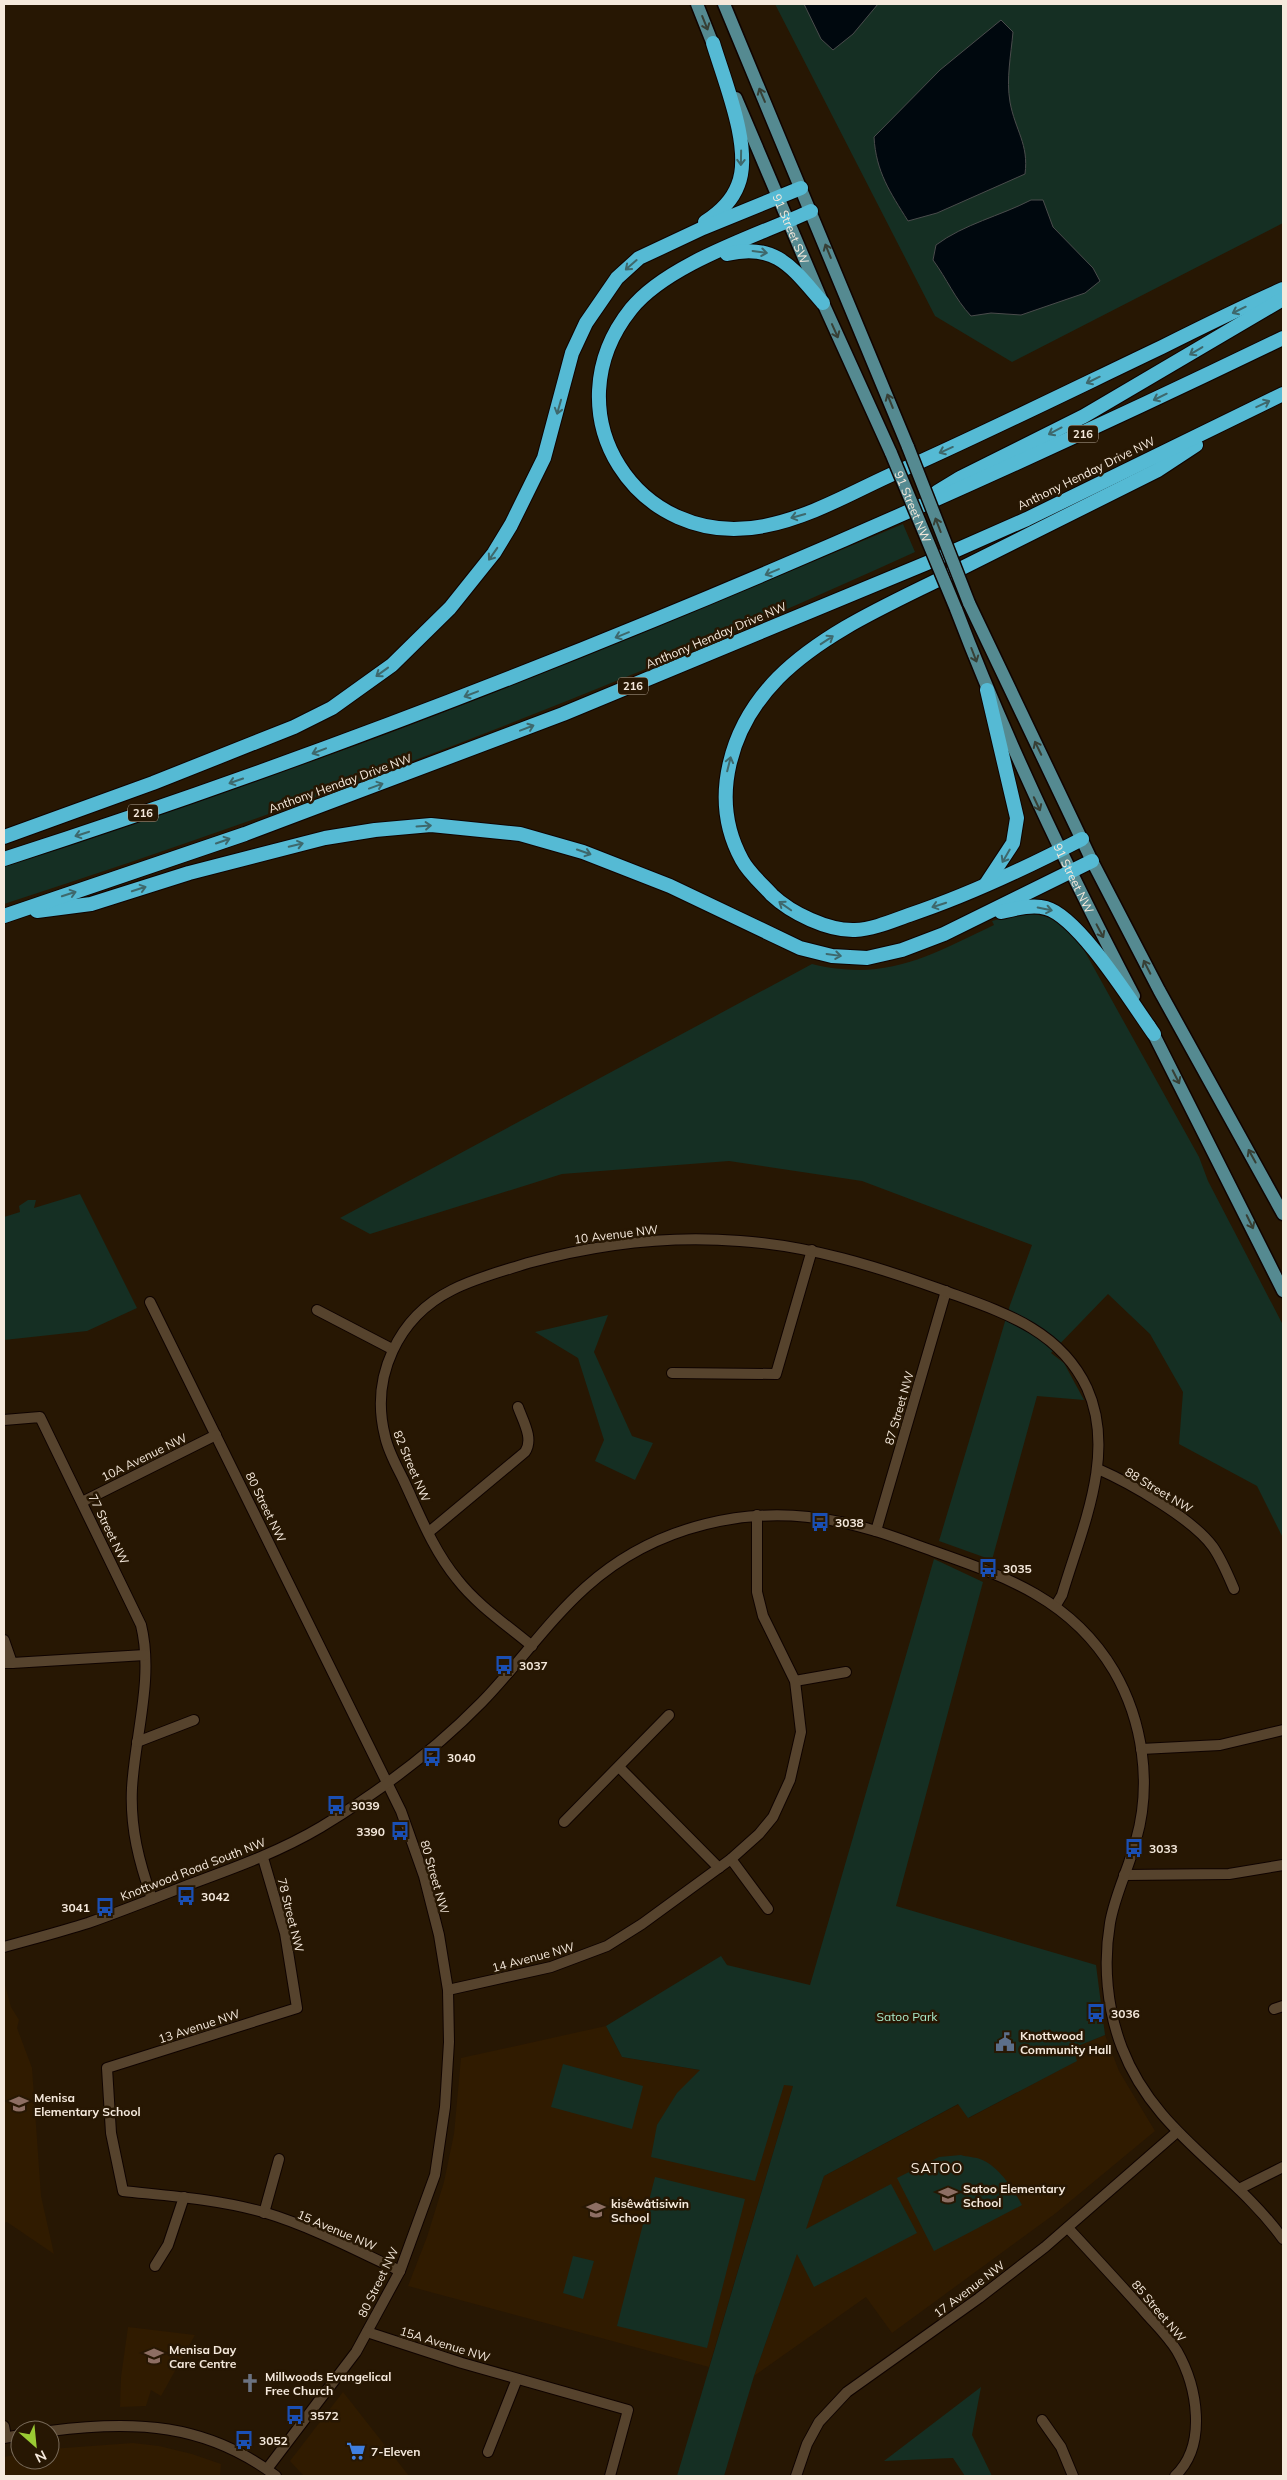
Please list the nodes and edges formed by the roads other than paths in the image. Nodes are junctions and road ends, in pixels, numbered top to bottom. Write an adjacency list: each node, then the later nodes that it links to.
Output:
1 (697, 4): 3 (main road, 91 Street SW, one-way to 3)
2 (724, 4): 4 (main road, 91 Street SW, one-way to 2)
3 (712, 43): 5 (main road, 91 Street SW); 8 (highway, one-way to 8)
4 (801, 188): 5 (highway); 6 (main road, 91 Street SW)
5 (779, 199): 7 (main road, 91 Street SW); 8 (highway)
6 (811, 211): 7 (highway); 16 (main road, 91 Street SW, one-way to 6)
7 (788, 221): 9 (highway); 12 (main road, 91 Street SW)
8 (674, 242): 20 (highway, one-way to 20)
9 (695, 262): 10 (highway, one-way to 9); 12 (highway, one-way to 12)
10 (1283, 289)
11 (1283, 299): 18 (highway, one-way to 18)
12 (823, 303): 17 (main road, 91 Street SW, one-way to 17)
13 (1283, 338): 18 (highway, 216, one-way to 18)
14 (1283, 394): 15 (highway, Anthony Henday Drive NW / 216, one-way to 14)
15 (1242, 414): 26 (highway, one-way to 15); 27 (highway, Anthony Henday Drive NW / 216, one-way to 15)
16 (908, 447): 21 (main road, 91 Street NW, one-way to 16, bridge)
17 (891, 453): 19 (main road, 91 Street NW, one-way to 19, bridge)
18 (881, 525): 23 (highway, 216, one-way to 23)
19 (987, 690): 22 (main road, 91 Street NW, one-way to 22); 26 (highway, one-way to 26)
20 (4, 837)
21 (1082, 839): 22 (highway); 24 (main road, 91 Street NW)
22 (1060, 850): 25 (main road, 91 Street NW); 26 (highway)
23 (4, 859)
24 (1092, 861): 25 (highway); 30 (main road, 91 Street NW, one-way to 24)
25 (1070, 872): 28 (highway); 29 (main road, 91 Street NW, one-way to 29)
26 (984, 886)
27 (5, 915): 28 (highway, one-way to 28)
28 (964, 924): 29 (highway, one-way to 29)
29 (1154, 1034): 32 (main road, 91 Street NW, one-way to 32)
30 (1283, 1214)
31 (812, 1250): 33 (street, 10 Avenue NW); 35 (street, 10 Avenue NW); 38 (street)
32 (1283, 1290)
33 (946, 1291): 42 (street, 10 Avenue NW); 45 (street, 87 Street NW)
34 (150, 1302): 41 (street, 80 Street NW)
35 (432, 1302): 37 (street, 82 Street NW)
36 (317, 1310): 37 (street)
37 (392, 1349): 46 (street, 82 Street NW)
38 (672, 1373)
39 (518, 1407): 46 (street)
40 (4, 1420): 43 (street, 77 Street NW)
41 (216, 1435): 43 (street, 10A Avenue NW); 61 (street, 80 Street NW)
42 (1098, 1469): 47 (street, 88 Street NW); 48 (street)
43 (82, 1502): 51 (street, 77 Street NW)
44 (757, 1515): 45 (street, Knottwood Road South NW); 50 (street, Knottwood Road South NW); 54 (street)
45 (876, 1531): 48 (street, Knottwood Road South NW)
46 (429, 1532): 50 (street, 82 Street NW)
47 (1234, 1589)
48 (1056, 1605): 59 (street, Knottwood Road South NW)
49 (4, 1640): 52 (street)
50 (532, 1646): 61 (street, Knottwood Road South NW)
51 (145, 1655): 52 (street); 58 (street, 77 Street NW)
52 (8, 1663)
53 (846, 1672): 54 (street)
54 (795, 1681): 64 (street, 14 Avenue NW)
55 (669, 1715): 60 (street)
56 (194, 1720): 58 (street)
57 (1283, 1730): 59 (street)
58 (137, 1742): 68 (street, 77 Street NW)
59 (1141, 1749): 67 (street, Knottwood Road South NW)
60 (619, 1767): 62 (street); 66 (street)
61 (388, 1781): 63 (street, Knottwood Road South NW); 71 (street, 80 Street NW)
62 (564, 1822)
63 (263, 1858): 68 (street, Knottwood Road South NW); 72 (street, 78 Street NW)
64 (731, 1859): 66 (street, 14 Avenue NW); 69 (street)
65 (1283, 1865): 67 (street)
66 (719, 1868): 71 (street, 14 Avenue NW)
67 (1124, 1875): 73 (street, Knottwood Road South NW)
68 (152, 1899): 70 (street, Knottwood Road South NW)
69 (768, 1910)
70 (4, 1947)
71 (448, 1990): 83 (street, 80 Street NW)
72 (297, 2008): 77 (street, 13 Avenue NW)
73 (1177, 2132): 76 (street, Knottwood Road South NW); 80 (street, 17 Avenue NW)
74 (280, 2160): 79 (street)
75 (1283, 2167): 76 (street)
76 (1239, 2189): 81 (street, Knottwood Road South NW)
77 (123, 2191): 78 (street, 15 Avenue NW)
78 (184, 2197): 79 (street, 15 Avenue NW); 82 (street)
79 (264, 2212): 83 (street, 15 Avenue NW)
80 (1068, 2228): 94 (street, 17 Avenue NW); 96 (street, 85 Street NW)
81 (1283, 2239)
82 (155, 2266)
83 (400, 2271): 84 (street, 80 Street NW)
84 (367, 2332): 85 (street, 15A Avenue NW); 91 (street, 80 Street NW)
85 (517, 2379): 90 (street); 93 (street, 15A Avenue NW)
86 (1042, 2420): 95 (street)
87 (4, 2426): 89 (street)
88 (60, 2429): 91 (street)
89 (5, 2437)
90 (488, 2452)
91 (267, 2469): 92 (street)
92 (276, 2476)
93 (610, 2476)
94 (796, 2476)
95 (1074, 2476)
96 (1176, 2476)

